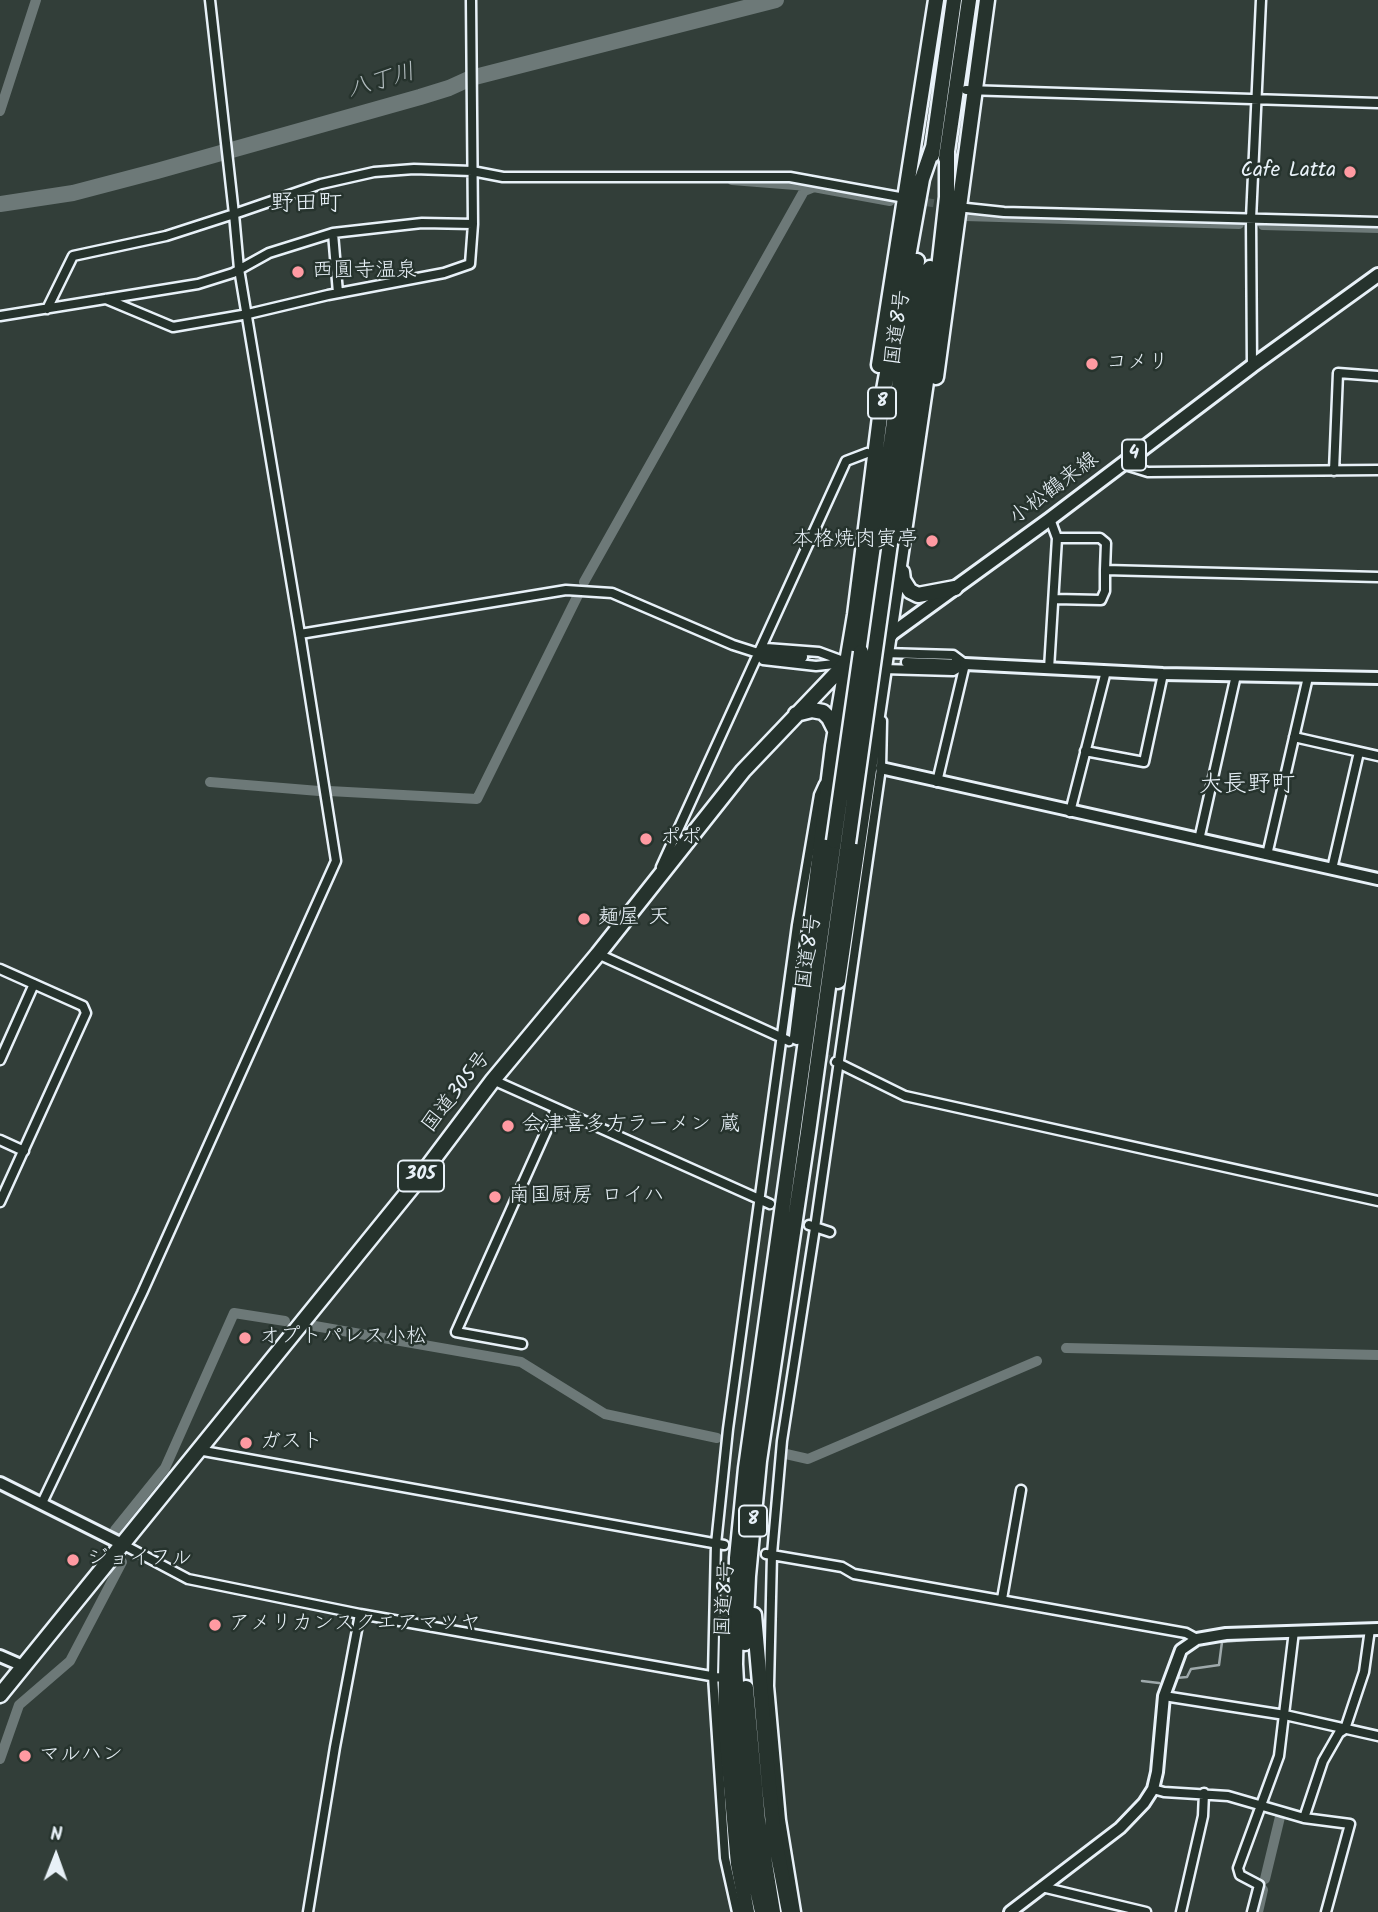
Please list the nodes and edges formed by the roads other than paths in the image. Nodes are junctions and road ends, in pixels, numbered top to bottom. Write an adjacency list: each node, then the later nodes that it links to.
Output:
1 (210, 0): 14 (street)
2 (471, 0): 11 (street)
3 (1261, 0): 8 (street)
4 (961, 4): 10 (highway, 国道8号 / 8)
5 (986, 4): 7 (highway)
6 (935, 6): 12 (highway)
7 (971, 90): 8 (street); 13 (highway)
8 (1255, 99): 9 (street); 15 (street)
9 (1378, 103)
10 (940, 149): 34 (highway, 8); 39 (highway, 8); 67 (highway, 国道8号 / 8, bridge)
11 (472, 171): 12 (street); 14 (street); 17 (street)
12 (905, 198): 28 (highway)
13 (955, 207): 15 (street); 34 (highway)
14 (234, 214): 19 (street); 23 (street)
15 (1251, 219): 16 (street); 26 (street)
16 (1378, 222)
17 (473, 224): 18 (street); 21 (street)
18 (333, 233): 19 (street); 21 (street)
19 (239, 269): 22 (street); 24 (street)
20 (1378, 275): 26 (main road, 小松鶴来線 / 4)
21 (338, 293): 24 (street)
22 (106, 299): 23 (street); 24 (street)
23 (47, 309): 25 (street)
24 (248, 314): 40 (street)
25 (0, 316)
26 (1252, 366): 29 (main road, 小松鶴来線 / 4)
27 (1378, 376): 31 (street)
28 (867, 453): 39 (highway); 43 (street)
29 (1122, 464): 31 (street); 32 (main road, 小松鶴来線 / 4)
30 (1378, 470): 31 (street)
31 (1334, 471)
32 (1050, 519): 33 (street); 37 (main road, 小松鶴来線 / 4)
33 (1058, 538): 35 (street); 38 (street)
34 (902, 554): 37 (highway); 41 (highway, 8)
35 (1105, 570): 36 (street); 38 (street)
36 (1378, 577)
37 (955, 588): 41 (main road, 小松鶴来線 / 4)
38 (1055, 599): 49 (street)
39 (855, 615): 45 (highway, 8)
40 (300, 634): 43 (street); 94 (street)
41 (890, 635): 42 (highway, 8); 45 (highway, 国道305号 / 305)
42 (888, 652): 45 (street); 47 (street); 48 (highway, 8)
43 (758, 653): 44 (street); 45 (street); 45 (street); 70 (street)
44 (803, 657)
45 (847, 662): 48 (street); 56 (highway, 国道305号 / 305); 57 (highway, 8)
46 (906, 662): 47 (street)
47 (965, 664): 48 (street); 49 (street); 64 (street)
48 (885, 669): 55 (highway, 8)
49 (1049, 669): 50 (street)
50 (1106, 671): 51 (street); 59 (street)
51 (1163, 674): 52 (street); 59 (street)
52 (1236, 675): 53 (street); 66 (street)
53 (1308, 677): 54 (street); 58 (street)
54 (1378, 678)
55 (881, 701): 62 (street); 80 (highway, 8)
56 (796, 715): 57 (highway); 70 (highway, 国道305号 / 305)
57 (835, 730): 63 (highway, 8)
58 (1294, 737): 60 (street); 68 (street)
59 (1085, 751): 65 (street)
60 (1359, 752): 61 (street); 69 (street)
61 (1378, 756)
62 (881, 768): 64 (street); 77 (street)
63 (830, 769): 75 (street); 82 (highway, 8)
64 (937, 782): 65 (street)
65 (1070, 812): 66 (street)
66 (1199, 840): 68 (street)
67 (841, 842): 80 (highway, 国道8号 / 8); 82 (highway, 国道8号 / 8)
68 (1267, 855): 69 (street)
69 (1332, 869): 71 (street)
70 (656, 879): 72 (highway, 国道305号 / 305)
71 (1378, 879)
72 (598, 954): 75 (street); 78 (highway, 国道305号 / 305)
73 (0, 969): 74 (street)
74 (34, 984): 76 (street); 83 (street)
75 (785, 1039): 84 (street)
76 (0, 1060)
77 (835, 1062): 85 (street); 88 (street)
78 (493, 1080): 79 (street); 91 (highway, 国道305号 / 305)
79 (556, 1109): 84 (street); 90 (street)
80 (808, 1132): 97 (highway, 国道8号 / 8)
81 (0, 1140): 83 (street)
82 (791, 1147): 99 (highway, 国道8号 / 8)
83 (24, 1151): 86 (street)
84 (760, 1200): 87 (street); 96 (street)
85 (1378, 1201)
86 (0, 1202)
87 (770, 1204)
88 (812, 1227): 89 (street); 98 (street)
89 (830, 1232)
90 (522, 1344)
91 (198, 1450): 95 (highway, 国道305号 / 305); 96 (street)
92 (0, 1483): 94 (street)
93 (1021, 1490): 100 (street)
94 (42, 1503): 95 (street)
95 (122, 1544): 101 (street); 106 (highway, 国道305号 / 305)
96 (720, 1545): 107 (street)
97 (751, 1547): 122 (highway, 国道8号 / 8); 123 (highway, 8)
98 (769, 1554): 100 (street); 124 (street)
99 (737, 1558): 120 (highway, 8); 121 (highway, 国道8号 / 8)
100 (1002, 1599): 104 (street)
101 (360, 1614): 107 (street); 118 (street)
102 (1374, 1629): 103 (street); 111 (street)
103 (1294, 1631): 104 (street); 110 (street)
104 (1197, 1639): 109 (street)
105 (0, 1656): 106 (street)
106 (23, 1666): 108 (highway, 国道305号 / 305)
107 (717, 1677): 119 (street)
108 (0, 1695)
109 (1164, 1696): 110 (street); 113 (street)
110 (1285, 1715): 111 (street); 115 (street)
111 (1345, 1728): 112 (street); 116 (street)
112 (1378, 1736)
113 (1153, 1789): 114 (street); 117 (street)
114 (1204, 1793): 115 (street); 127 (street)
115 (1261, 1804): 116 (street); 128 (street)
116 (1304, 1818): 129 (street)
117 (1042, 1887): 125 (street); 126 (street)
118 (308, 1912)
119 (737, 1912)
120 (747, 1912)
121 (762, 1912)
122 (773, 1912)
123 (789, 1912)
124 (796, 1912)
125 (1010, 1912)
126 (1146, 1912)
127 (1181, 1912)
128 (1252, 1912)
129 (1325, 1912)

